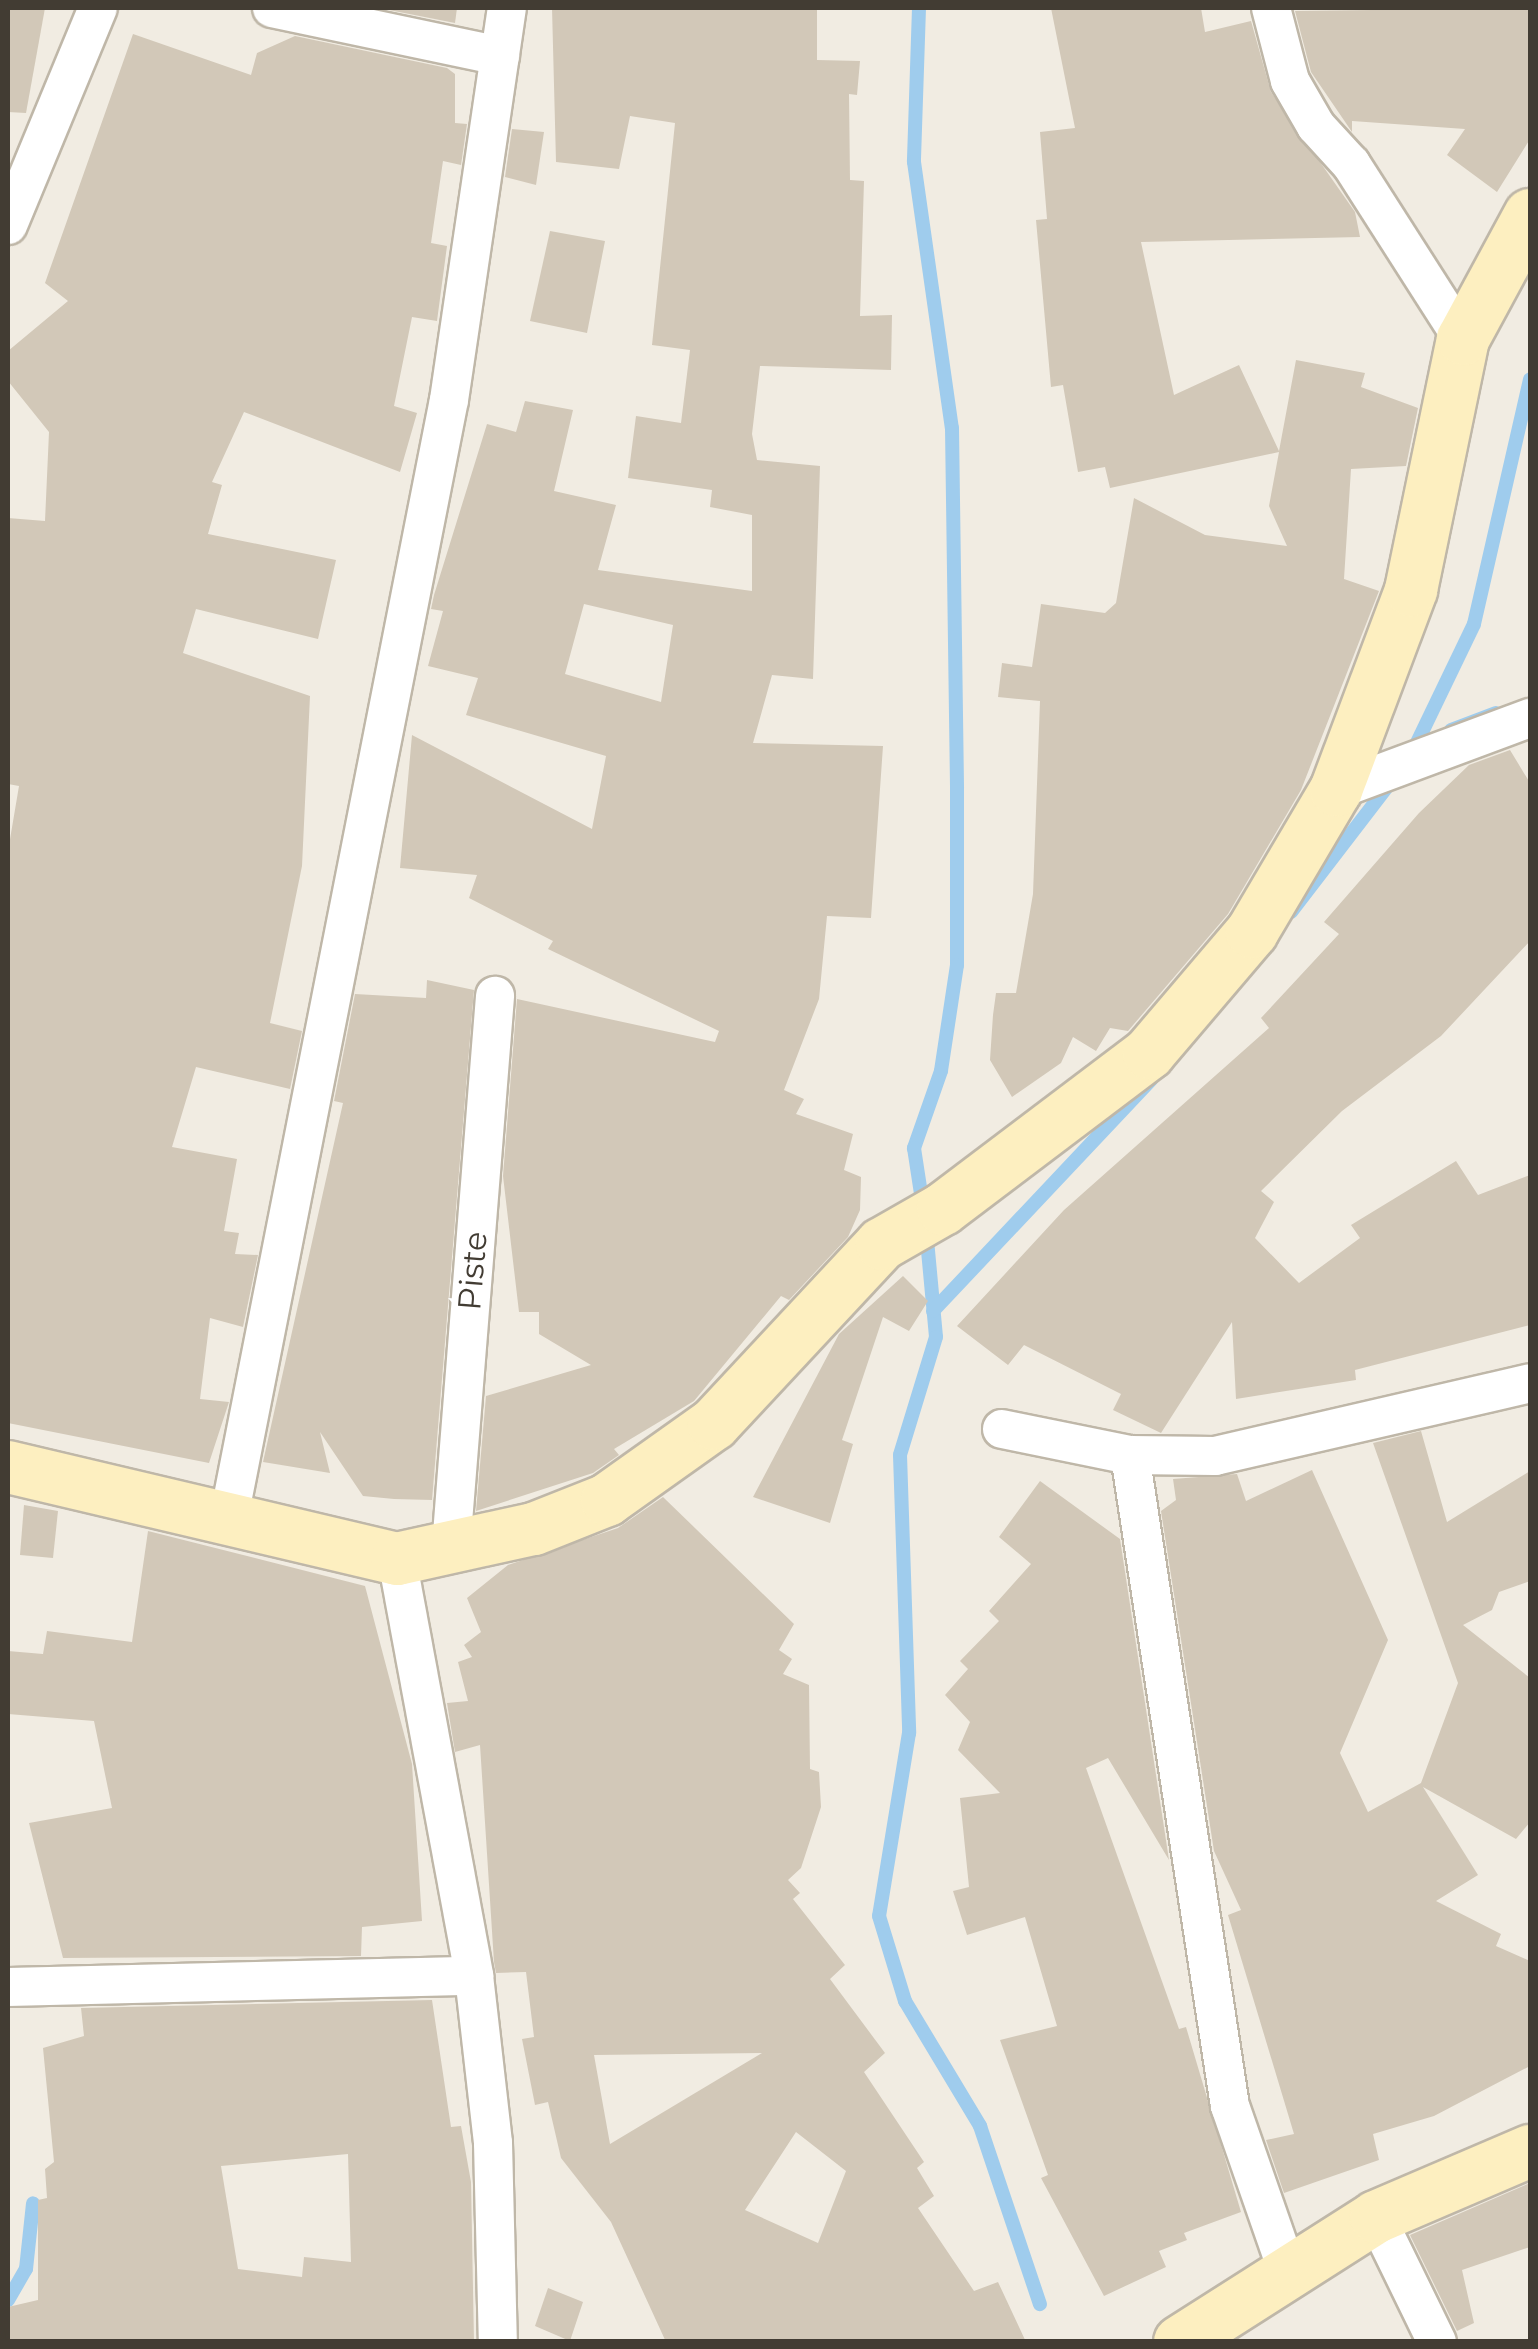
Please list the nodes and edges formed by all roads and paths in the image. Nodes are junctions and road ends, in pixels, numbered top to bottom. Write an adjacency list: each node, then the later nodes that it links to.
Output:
1 (98, 8): 7 (street)
2 (272, 8): 5 (street)
3 (508, 8): 5 (street)
4 (1271, 8): 8 (street)
5 (500, 56): 16 (street)
6 (1530, 215): 8 (main road)
7 (8, 224)
8 (1463, 339): 10 (main road)
9 (1530, 718): 10 (street)
10 (1336, 790): 17 (main road)
11 (496, 996): 17 (street, Piste)
12 (1530, 1382): 14 (street)
13 (1002, 1429): 14 (street)
14 (1130, 1455): 23 (street)
15 (8, 1467): 16 (main road)
16 (229, 1517): 18 (main road)
17 (451, 1547): 18 (main road)
18 (398, 1558): 19 (street)
19 (474, 1976): 20 (street); 24 (street)
20 (8, 1987)
21 (1530, 2152): 22 (main road)
22 (1376, 2216): 23 (main road); 26 (street)
23 (1288, 2273): 25 (main road)
24 (498, 2342)
25 (1180, 2342)
26 (1437, 2342)

